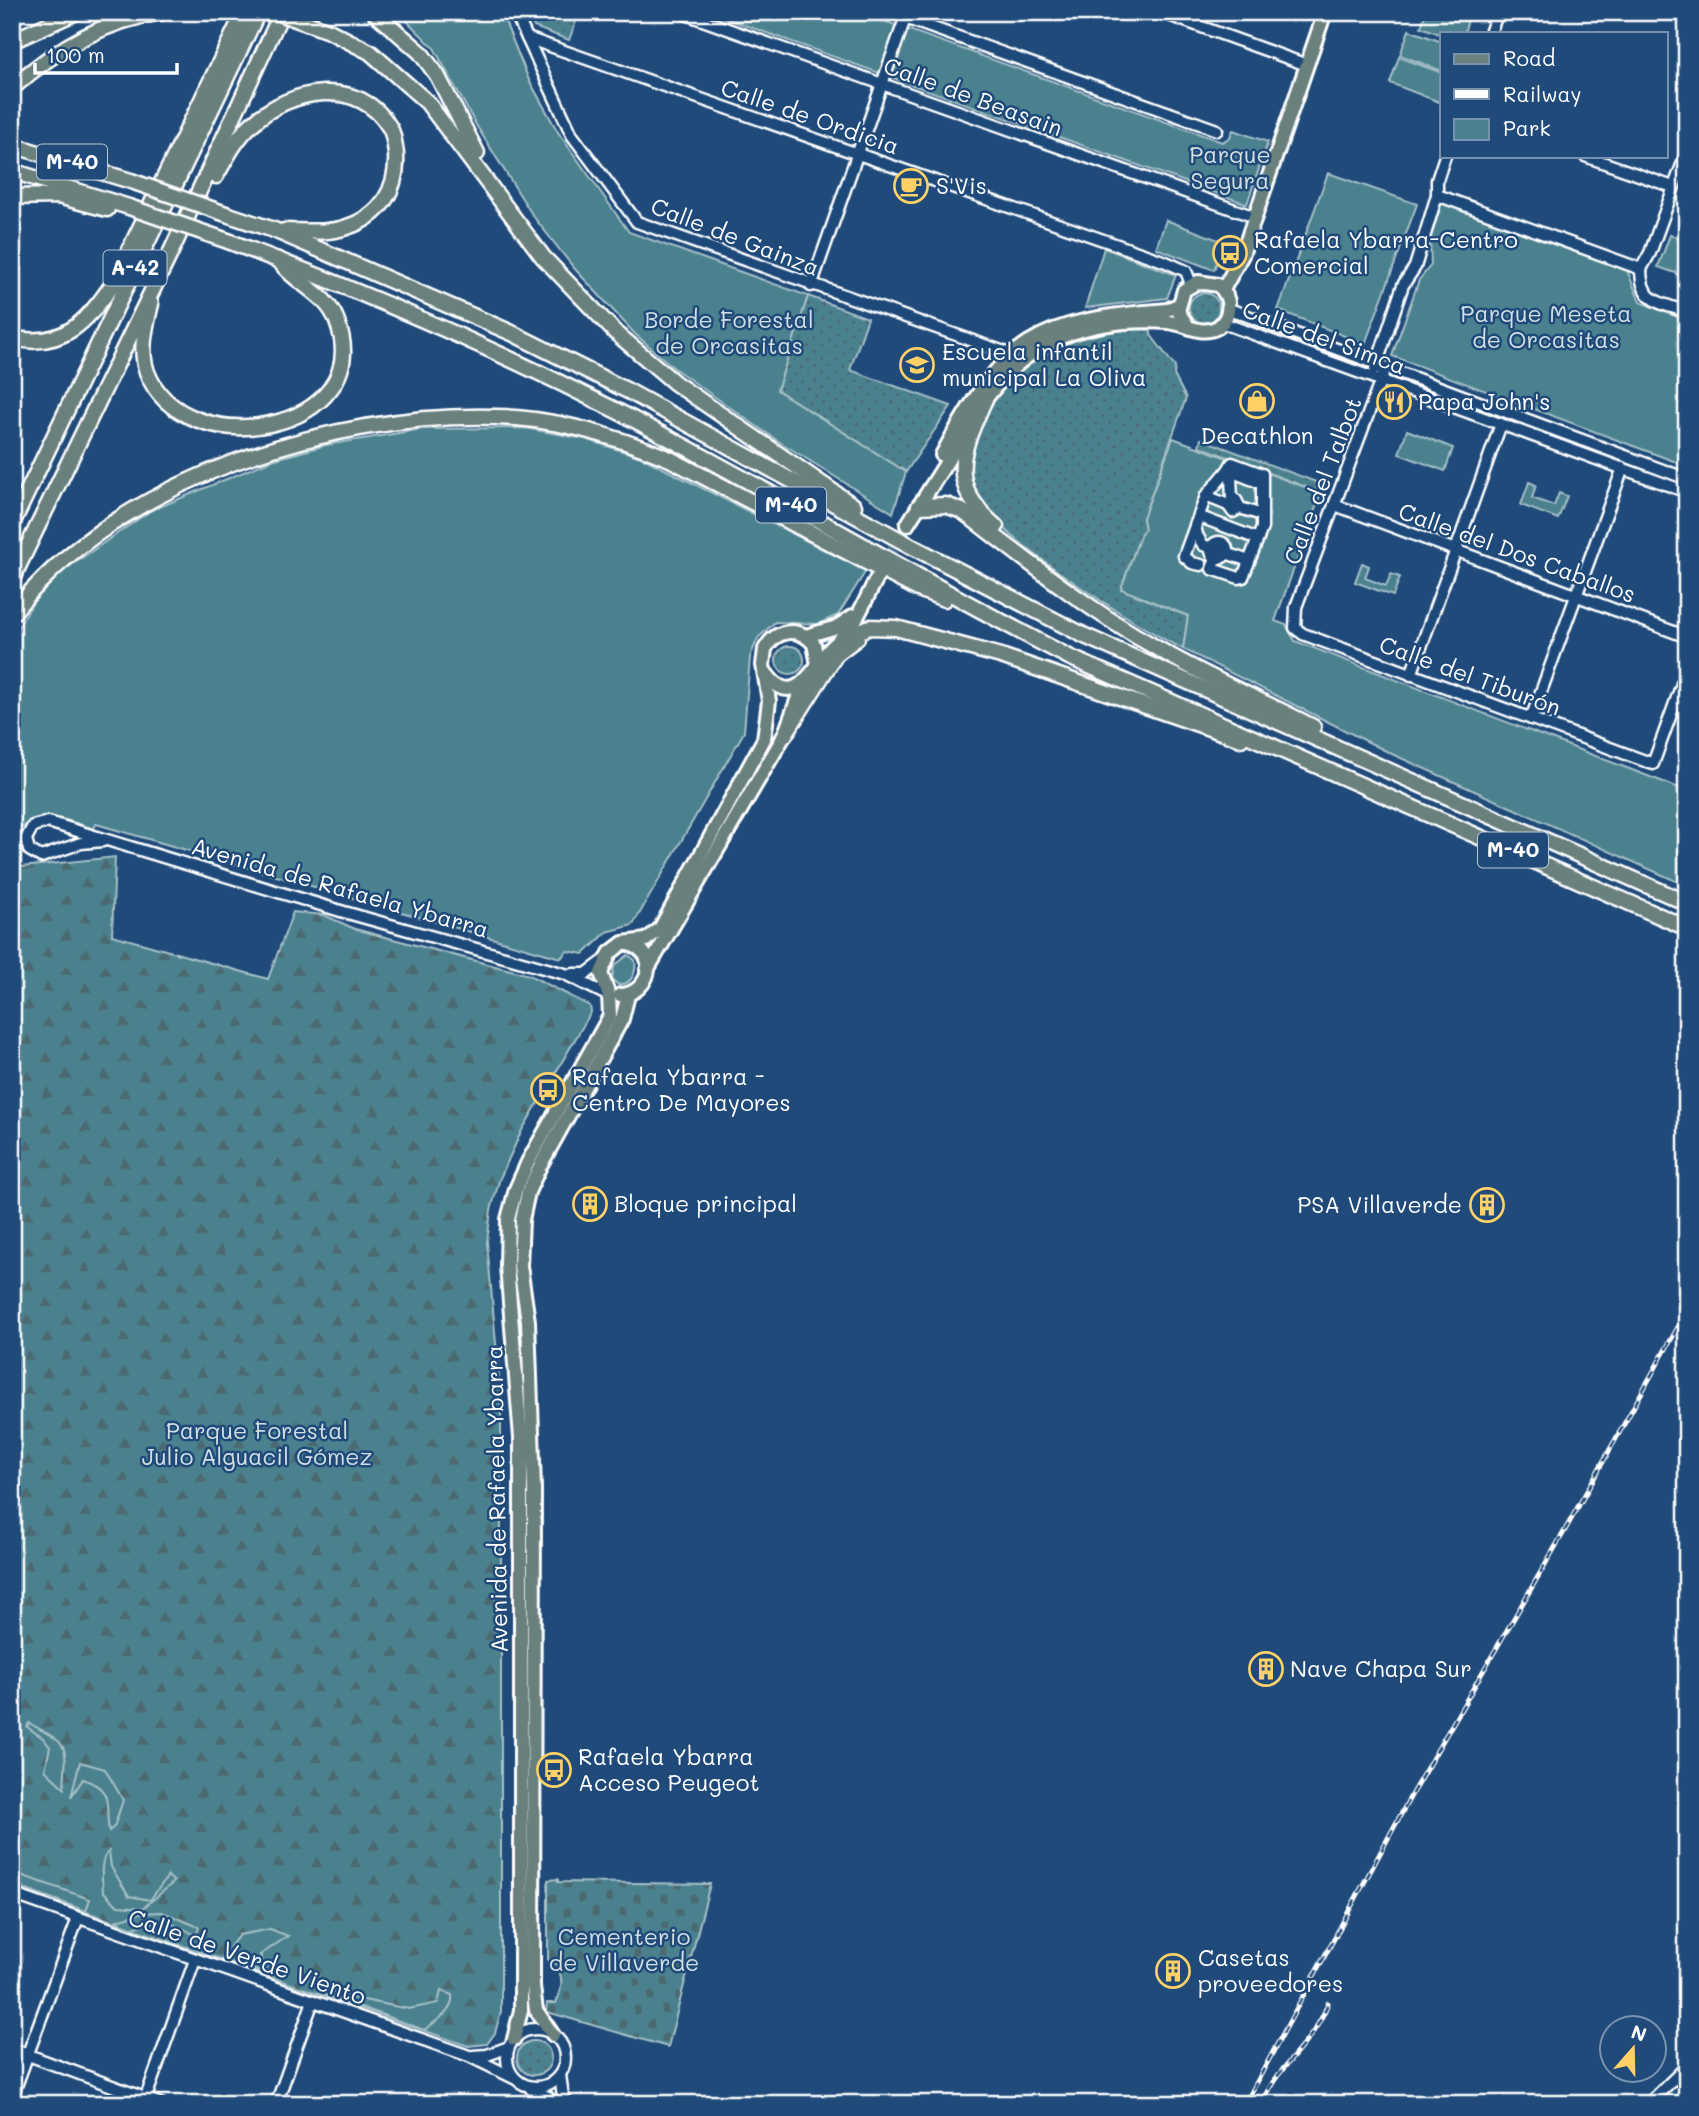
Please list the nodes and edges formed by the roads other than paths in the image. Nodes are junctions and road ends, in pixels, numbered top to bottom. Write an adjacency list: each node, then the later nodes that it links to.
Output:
1 (76, 12): 16 (highway)
2 (162, 12): 19 (highway)
3 (244, 12): 46 (highway)
4 (258, 12): 62 (highway, A-42)
5 (276, 12): 32 (highway, bridge)
6 (282, 12): 34 (highway, A-42)
7 (374, 12): 32 (highway)
8 (515, 12): 15 (street, Calle de Gainza)
9 (680, 12): 18 (street, Calle de Beasain)
10 (1160, 12): 17 (street)
11 (1325, 12): 17 (main road)
12 (1498, 12): 14 (street)
13 (906, 15): 18 (street); 20 (street)
14 (1490, 32)
15 (527, 38): 23 (street, Calle de Ordicia); 39 (street, Calle de Gainza)
16 (12, 41)
17 (1307, 65): 31 (main road)
18 (882, 85): 23 (street); 31 (street, Calle de Beasain)
19 (12, 88)
20 (1217, 130)
21 (12, 145): 33 (highway, M-40, bridge)
22 (1687, 150): 27 (street)
23 (858, 154): 38 (street, Calle de Ordicia); 39 (street)
24 (1444, 158): 28 (street, Calle del Talbot)
25 (1590, 158): 27 (street)
26 (12, 170): 30 (highway, M-40)
27 (1673, 187): 36 (street)
28 (1437, 195): 36 (street); 48 (street, Calle del Talbot)
29 (12, 197): 30 (highway)
30 (128, 207): 35 (highway, M-40, bridge)
31 (1255, 217): 40 (main road)
32 (518, 224): 67 (highway)
33 (274, 230): 34 (highway); 67 (highway, M-40)
34 (169, 256): 37 (highway, A-42)
35 (279, 260): 37 (highway); 77 (highway, M-40)
36 (1642, 269): 43 (street)
37 (156, 283): 73 (highway, A-42)
38 (1191, 284): 40 (main road); 41 (main road)
39 (811, 286): 47 (street, Calle de Gainza)
40 (1223, 290): 42 (main road)
41 (1178, 305): 45 (main road); 47 (main road)
42 (1229, 309): 44 (main road); 48 (street, Calle del Simca)
43 (1687, 312)
44 (1223, 323): 45 (main road); 49 (street, Calle del Simca)
45 (1186, 325): 50 (main road)
46 (12, 338)
47 (1010, 354): 58 (main road)
48 (1380, 367): 49 (street, Calle del Talbot); 54 (street, Calle del Simca)
49 (1376, 378): 51 (street, Calle del Simca); 57 (street, Calle del Talbot)
50 (984, 401): 58 (main road); 75 (highway)
51 (1501, 424): 52 (street, Calle del Simca); 69 (street)
52 (1623, 468): 55 (street, Calle del Simca); 74 (street)
53 (1227, 470): 56 (street); 59 (street); 60 (street)
54 (1687, 479)
55 (1687, 492)
56 (1211, 498): 59 (street); 64 (street)
57 (1335, 505): 69 (street, Calle del Dos Caballos); 78 (street, Calle del Talbot)
58 (919, 506): 63 (main road); 75 (highway)
59 (1233, 506): 60 (street); 65 (street)
60 (1262, 515): 66 (street)
61 (1215, 523): 64 (street); 65 (street); 68 (street)
62 (12, 524)
63 (907, 524)
64 (1198, 525): 68 (street); 71 (street)
65 (1227, 527): 66 (street); 68 (street)
66 (1258, 539): 70 (street)
67 (911, 546): 92 (highway, M-40)
68 (1217, 549): 70 (street); 71 (street)
69 (1456, 550): 74 (street, Calle del Dos Caballos); 87 (street)
70 (1249, 561): 71 (street)
71 (1212, 569)
72 (877, 578): 76 (main road, Avenida de Rafaela Ybarra)
73 (12, 579)
74 (1576, 595): 82 (street, Calle del Dos Caballos); 89 (street)
75 (1079, 600): 92 (highway)
76 (862, 605): 81 (main road, Avenida de Rafaela Ybarra); 83 (main road, Avenida de Rafaela Ybarra)
77 (970, 606): 79 (highway); 91 (highway, M-40)
78 (1296, 607): 87 (street, Calle del Tiburón)
79 (12, 614)
80 (920, 635): 83 (highway); 90 (highway); 91 (highway)
81 (806, 636): 84 (main road); 86 (main road, Avenida de Rafaela Ybarra)
82 (1687, 636)
83 (843, 637): 84 (main road, Avenida de Rafaela Ybarra)
84 (818, 665): 88 (main road, Avenida de Rafaela Ybarra)
85 (1687, 670): 89 (street, Calle del Tiburón)
86 (766, 673): 88 (main road); 96 (main road, Avenida de Rafaela Ybarra)
87 (1411, 675): 89 (street, Calle del Tiburón)
88 (803, 684): 90 (main road, Avenida de Rafaela Ybarra)
89 (1531, 719)
90 (784, 736): 98 (main road, Avenida de Rafaela Ybarra)
91 (1299, 757): 95 (highway, M-40)
92 (1371, 763): 94 (highway, M-40)
93 (103, 841): 93 (street, Avenida de Rafaela Ybarra); 99 (street, Avenida de Rafaela Ybarra)
94 (1687, 903)
95 (1687, 928)
96 (623, 943): 97 (main road, Avenida de Rafaela Ybarra); 98 (main road)
97 (606, 960): 99 (street); 100 (main road, Avenida de Rafaela Ybarra)
98 (647, 970): 101 (main road, Avenida de Rafaela Ybarra)
99 (565, 974): 100 (street, Avenida de Rafaela Ybarra)
100 (606, 990): 101 (main road); 107 (main road, Avenida de Rafaela Ybarra)
101 (628, 995): 106 (main road, Avenida de Rafaela Ybarra)
102 (12, 1894): 103 (street, Calle de Verde Viento)
103 (78, 1918): 104 (street, Calle de Verde Viento); 109 (street)
104 (195, 1961): 105 (street, Calle de Verde Viento); 115 (street)
105 (313, 2001): 110 (street, Calle de Verde Viento); 117 (street)
106 (553, 2035): 107 (street); 112 (street)
107 (511, 2043): 110 (street); 113 (street)
108 (12, 2049): 109 (street)
109 (28, 2055): 114 (street); 115 (street)
110 (469, 2056): 113 (street, Calle de Verde Viento)
111 (1687, 2066): 120 (street)
112 (560, 2075): 113 (street); 119 (street)
113 (518, 2081): 118 (street, Calle de Verde Viento)
114 (12, 2097)
115 (145, 2101): 116 (street)
116 (160, 2104)
117 (276, 2104)
118 (553, 2104)
119 (568, 2104)
120 (1648, 2104)

